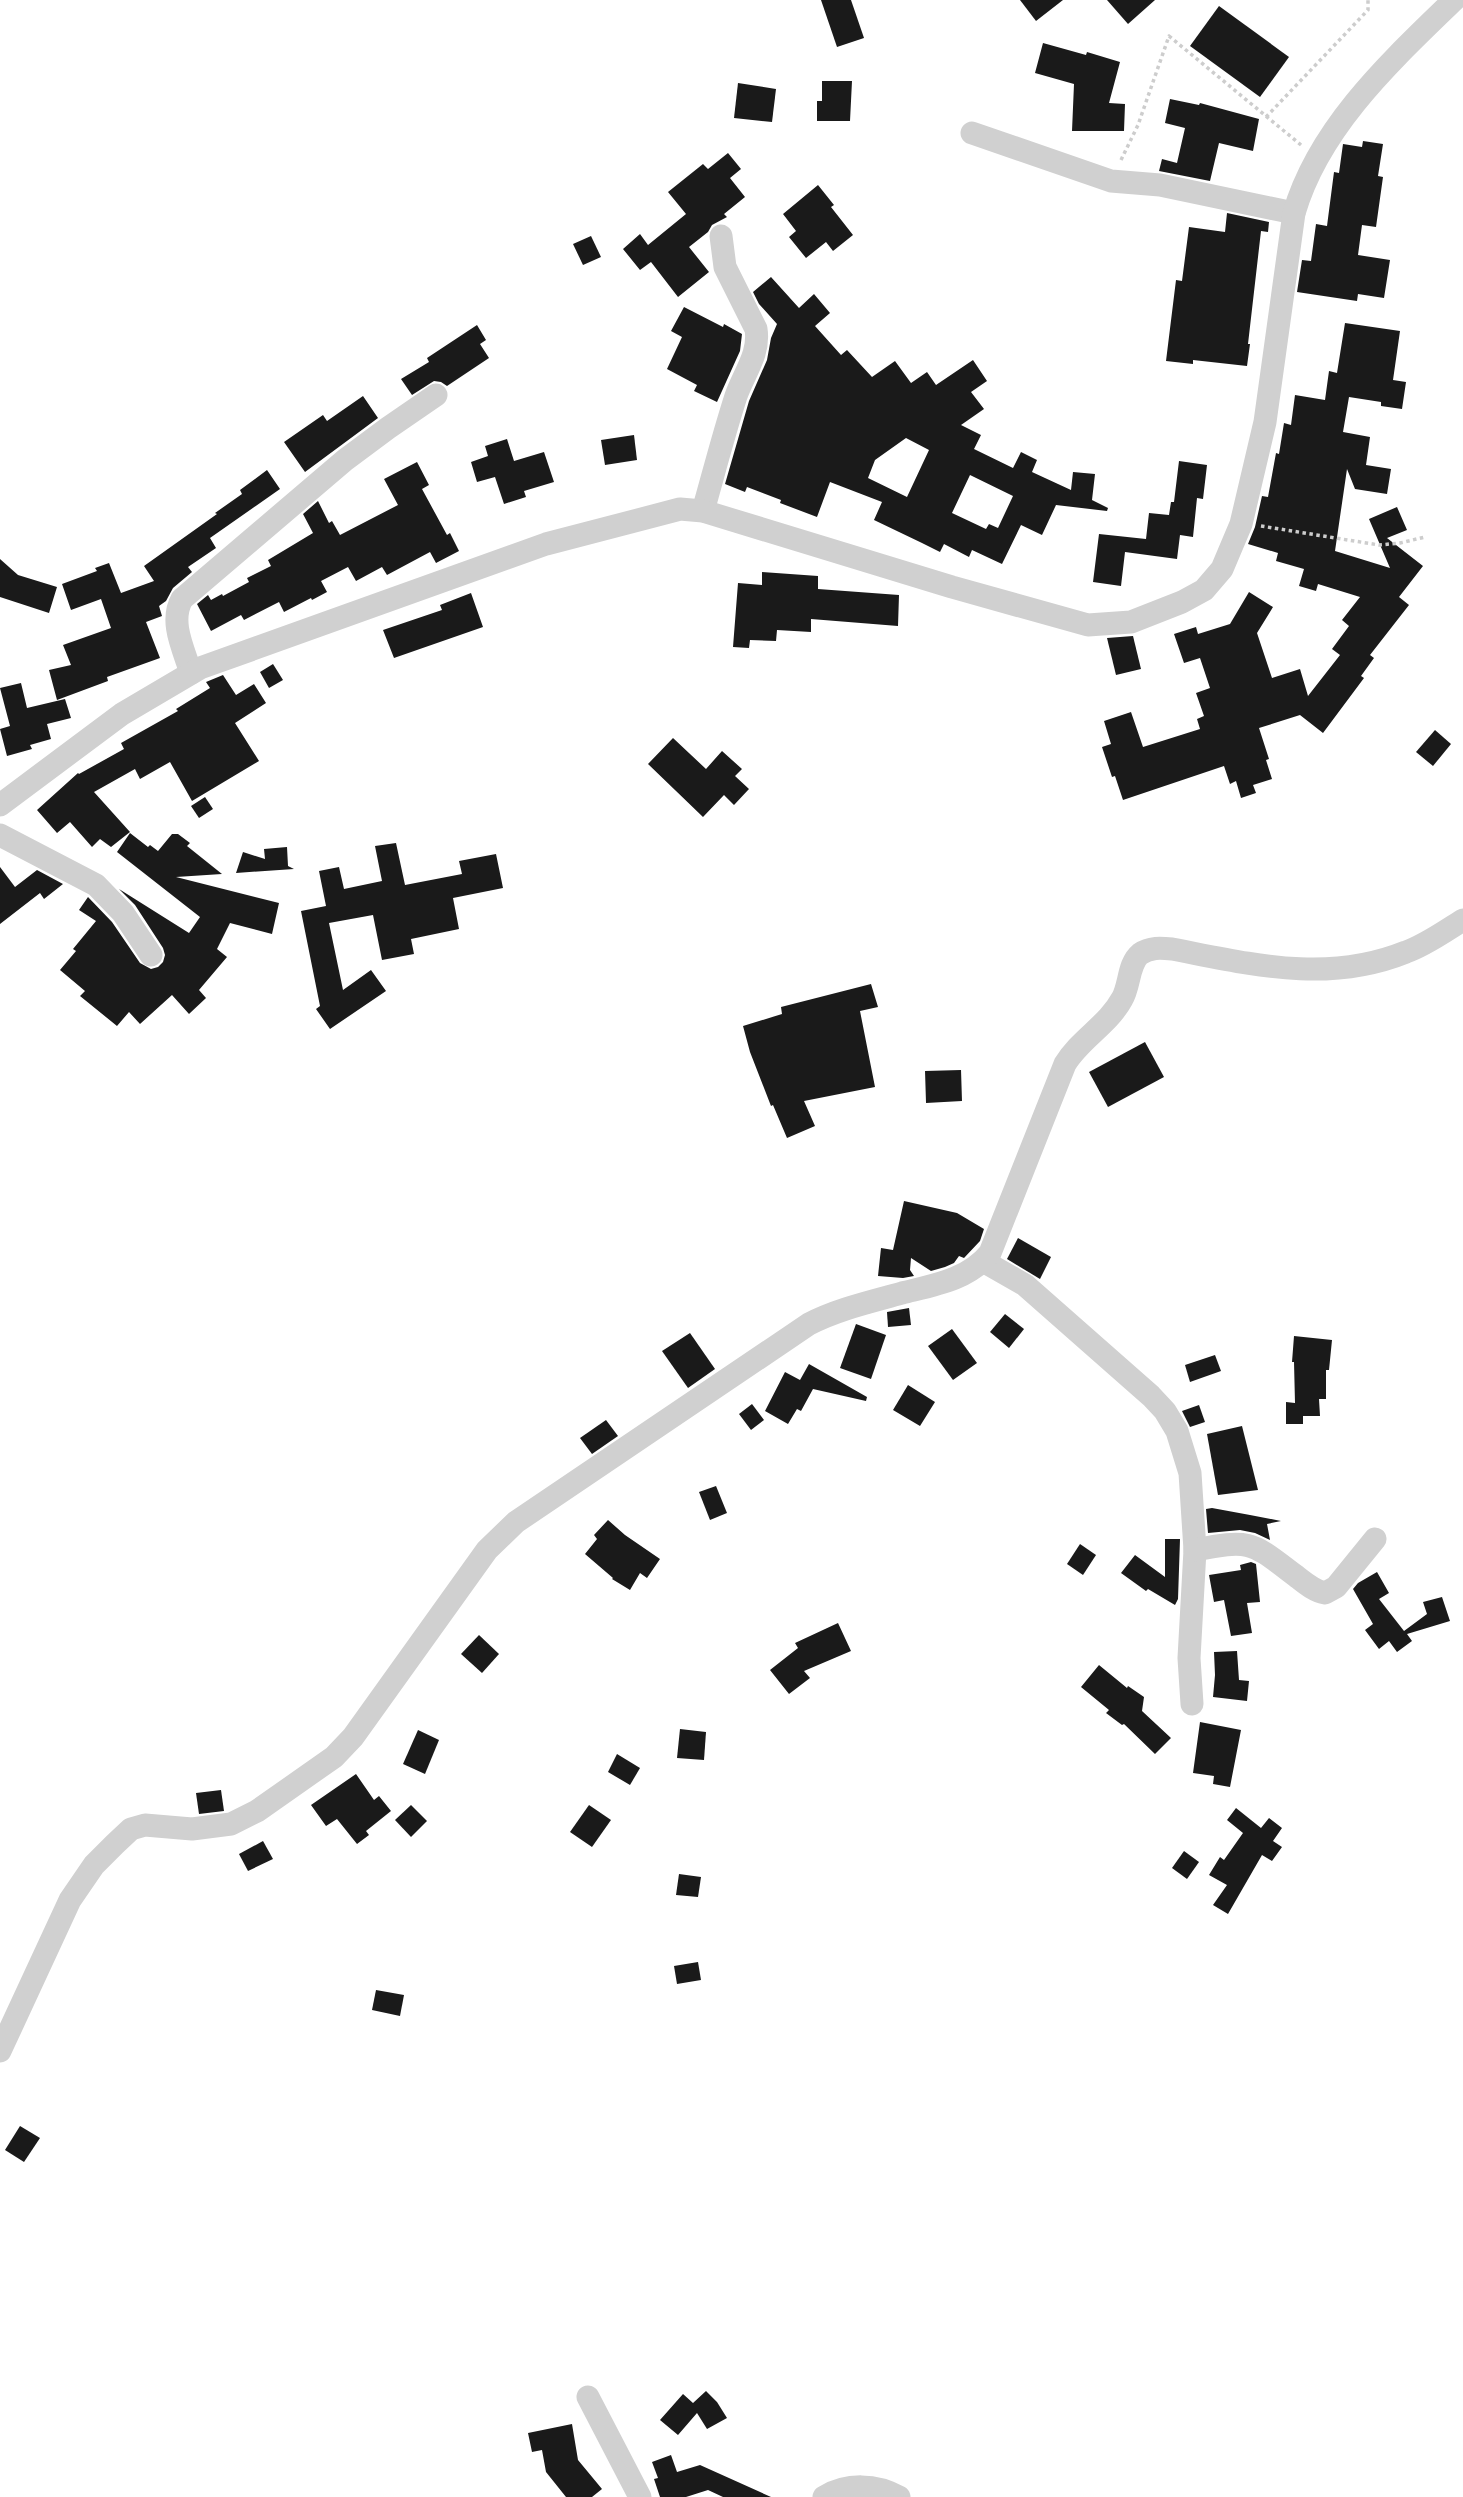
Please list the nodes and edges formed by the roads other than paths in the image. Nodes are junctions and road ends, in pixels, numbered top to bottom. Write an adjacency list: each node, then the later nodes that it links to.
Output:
1 (1454, 0): 3 (street)
2 (972, 133): 3 (street)
3 (1294, 213): 6 (street)
4 (721, 236): 6 (street)
5 (436, 396): 7 (street)
6 (703, 511): 7 (street)
7 (191, 673): 8 (street)
8 (0, 805)
9 (0, 835): 11 (street)
10 (1463, 920): 12 (street)
11 (151, 955)
12 (983, 1262): 14 (street); 16 (street)
13 (1375, 1539): 14 (street)
14 (1195, 1550): 15 (street)
15 (1192, 1704)
16 (0, 2051)
17 (588, 2397): 18 (street)
18 (640, 2497)
19 (824, 2497): 20 (street)
20 (899, 2497)

